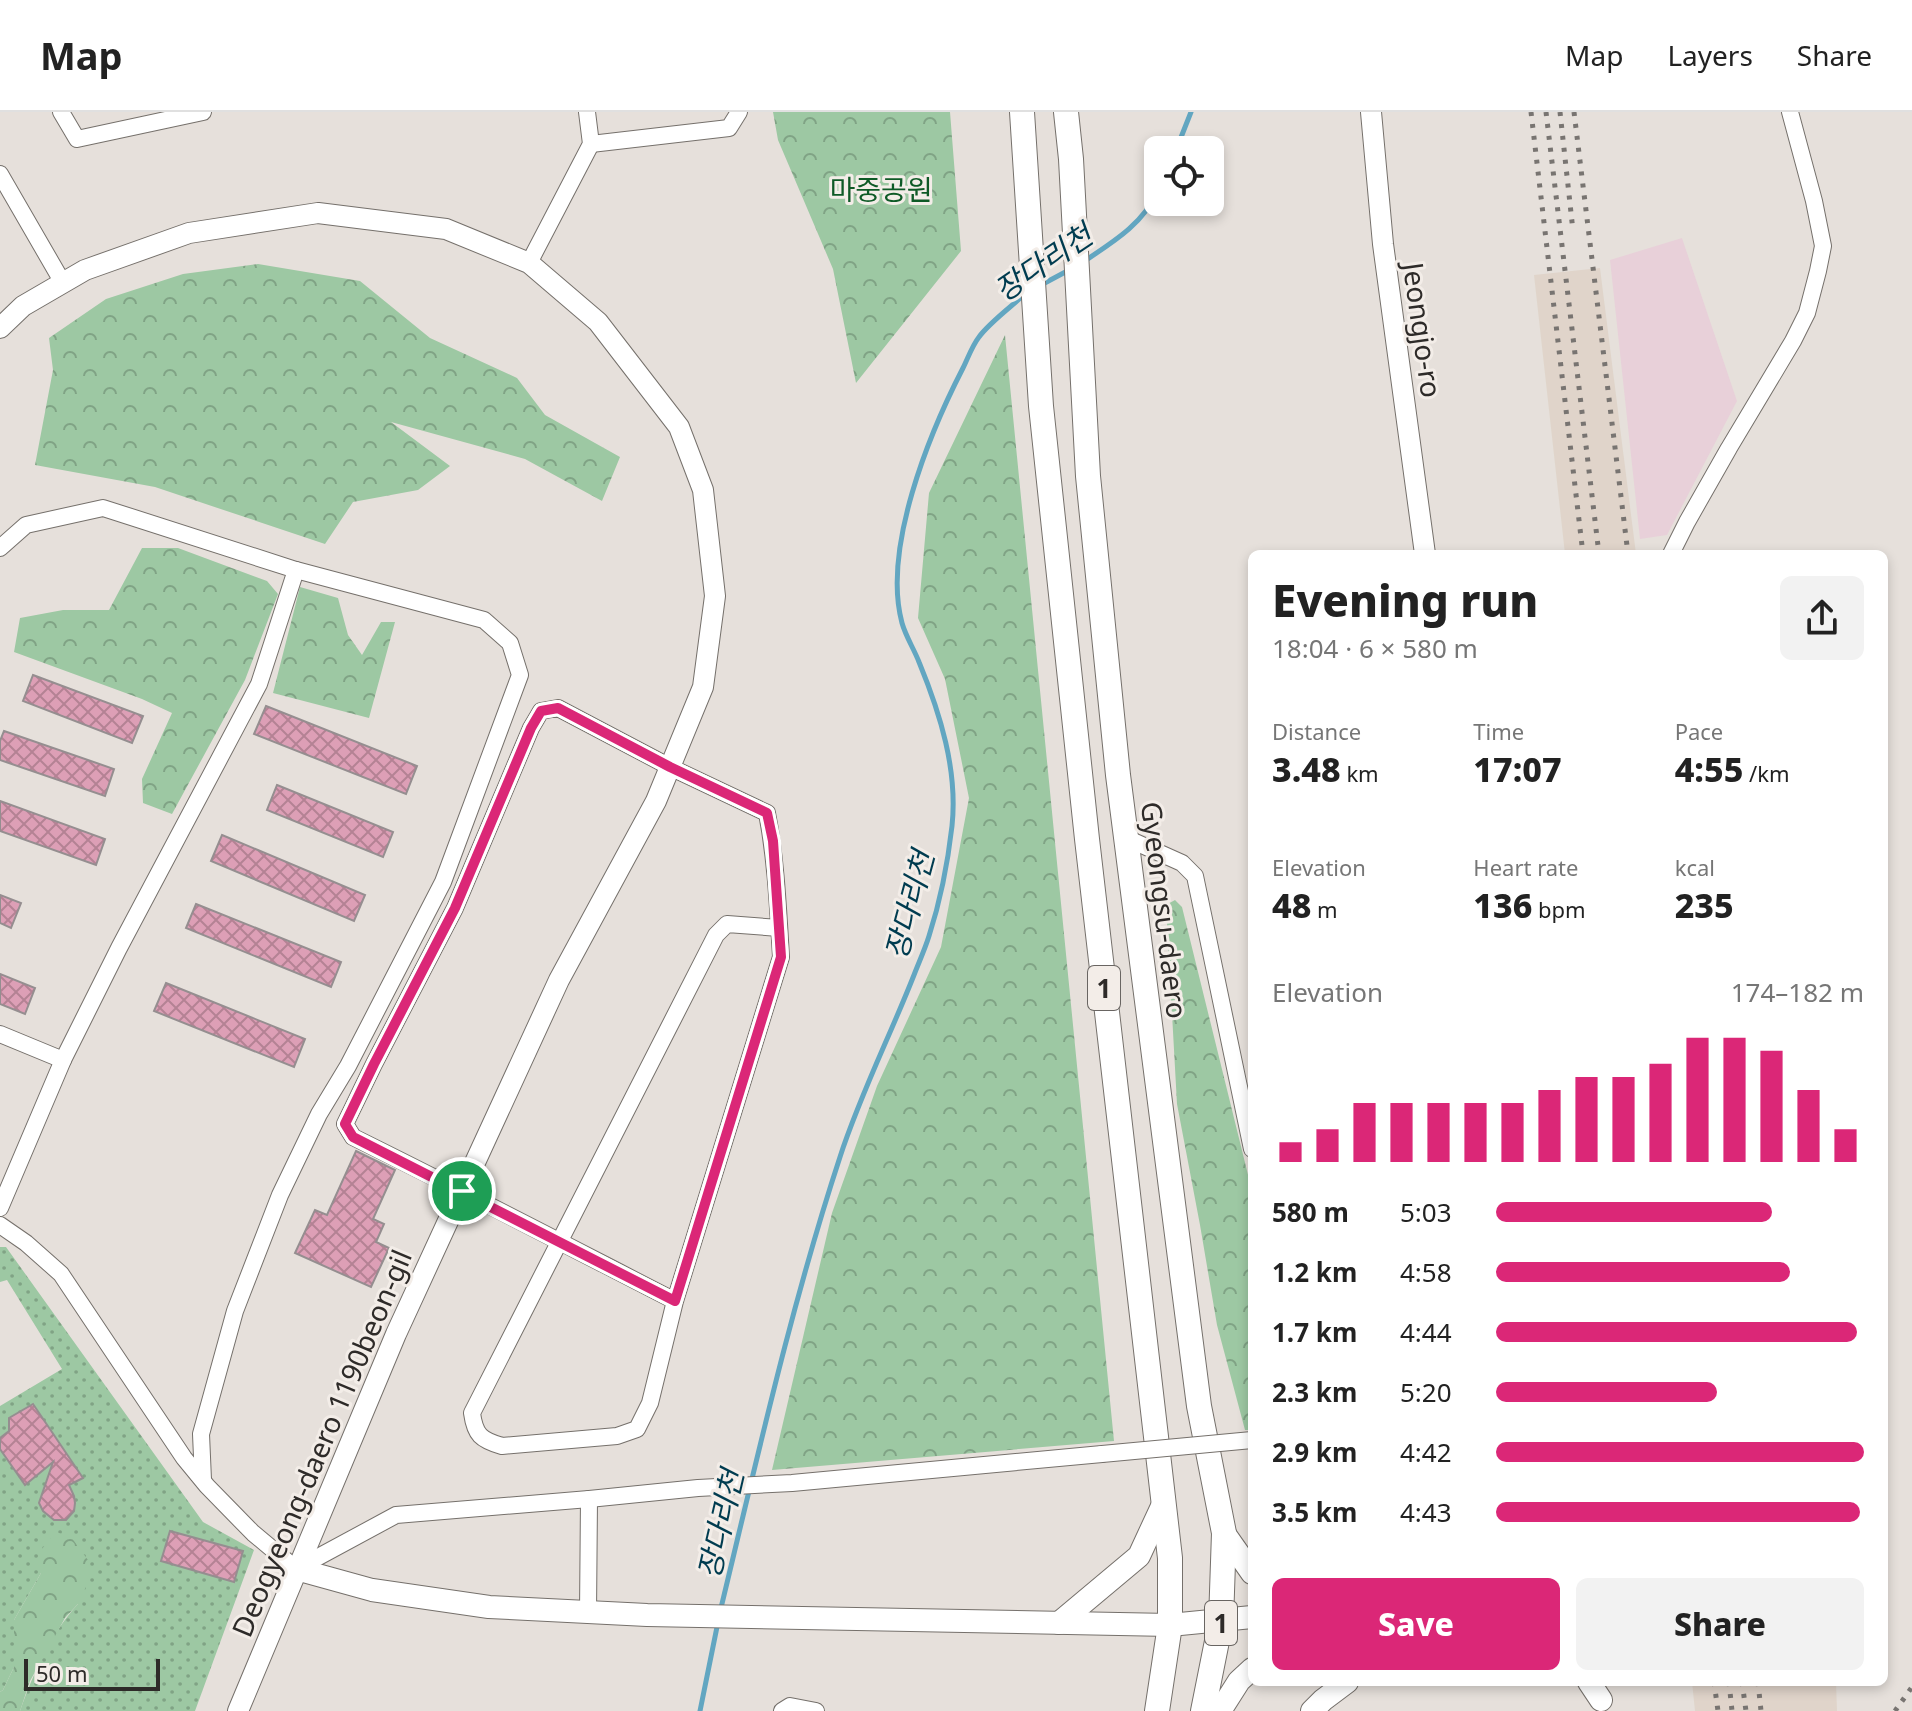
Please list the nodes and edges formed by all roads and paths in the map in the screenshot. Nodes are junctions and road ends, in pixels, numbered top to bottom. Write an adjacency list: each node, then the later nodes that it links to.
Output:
1 (61, 112): 2 (street)
2 (203, 112)
3 (587, 112): 9 (street)
4 (739, 112): 9 (street)
5 (1022, 112): 32 (main road, 1)
6 (1066, 112): 19 (main road, Gyeongsu-daero / 1)
7 (1371, 112): 15 (street, Jeongjo-ro)
8 (1790, 112): 16 (street)
9 (591, 144): 11 (street)
10 (0, 174): 12 (street)
11 (529, 263): 12 (street, Deogyeong-daero 1190beon-gil); 18 (street, Deogyeong-daero 1190beon-gil)
12 (63, 283): 13 (street, Deogyeong-daero 1190beon-gil)
13 (0, 328)
14 (0, 548): 17 (street)
15 (1424, 550)
16 (1673, 550)
17 (296, 570): 22 (street); 30 (street)
18 (670, 767): 20 (street); 24 (street, Deogyeong-daero 1190beon-gil); 24 (street)
19 (1124, 837): 23 (street); 33 (main road, Gyeongsu-daero / 1)
20 (779, 928): 27 (street); 28 (street)
21 (0, 1034): 22 (street)
22 (63, 1060): 25 (street)
23 (1248, 1130)
24 (462, 1191): 27 (street); 35 (street, Deogyeong-daero 1190beon-gil)
25 (0, 1208)
26 (0, 1225): 30 (street)
27 (558, 1241): 28 (street); 28 (street)
28 (675, 1301)
29 (1248, 1440): 31 (street, bridge)
30 (203, 1480): 35 (street)
31 (589, 1499): 35 (street); 36 (street)
32 (1164, 1502): 39 (main road); 40 (main road, 1)
33 (1224, 1533): 34 (main road); 38 (main road, Gyeongsu-daero / 1)
34 (1248, 1567)
35 (296, 1569): 36 (main road); 43 (street, Deogyeong-daero 1190beon-gil)
36 (588, 1613): 39 (main road)
37 (1248, 1618): 38 (main road)
38 (1221, 1621): 40 (main road); 47 (main road, Gyeongsu-daero / 1)
39 (1059, 1623): 40 (main road)
40 (1170, 1625): 46 (main road, 1)
41 (1248, 1673): 48 (main road)
42 (1342, 1686): 49 (main road)
43 (238, 1711)
44 (782, 1711): 45 (street)
45 (816, 1711)
46 (1157, 1711)
47 (1203, 1711)
48 (1220, 1711)
49 (1312, 1711)

